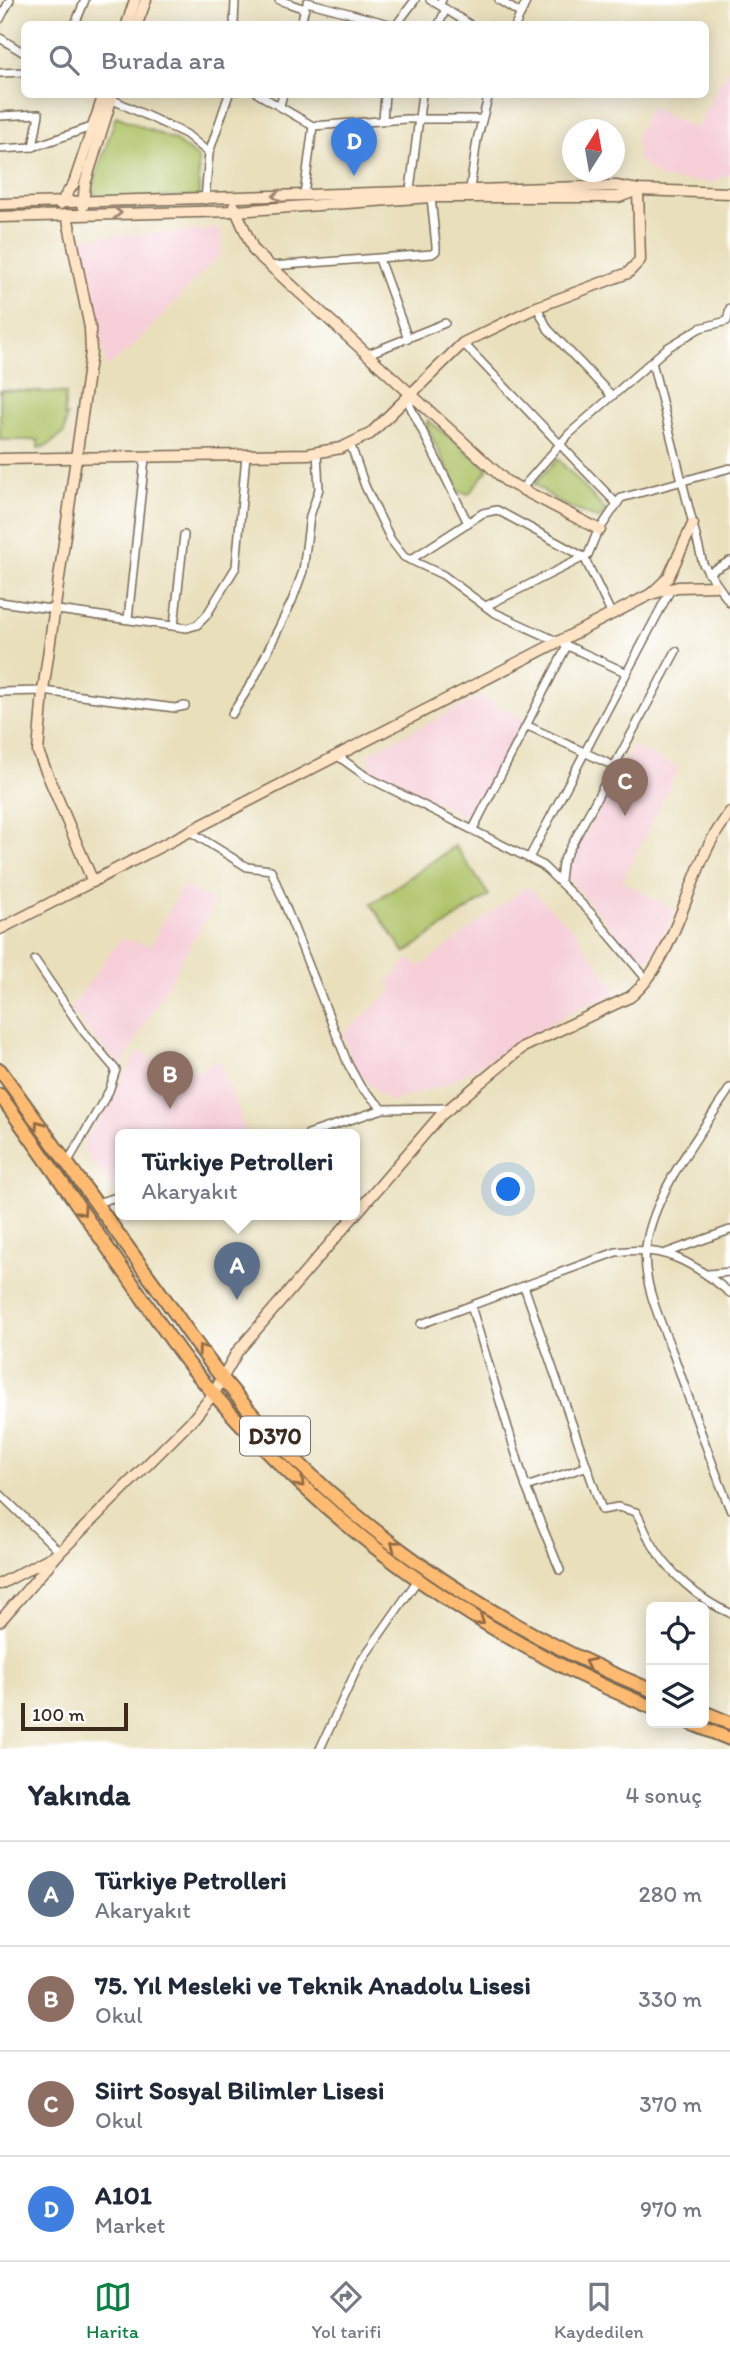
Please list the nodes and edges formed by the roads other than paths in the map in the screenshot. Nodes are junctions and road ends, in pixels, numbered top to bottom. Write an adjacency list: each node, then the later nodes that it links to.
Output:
1 (10, 0): 14 (street)
2 (85, 0): 15 (street)
3 (135, 0): 16 (street)
4 (146, 0): 17 (street)
5 (235, 0): 18 (street)
6 (279, 0): 11 (street)
7 (415, 0): 21 (street)
8 (430, 0): 12 (street)
9 (499, 0): 13 (street)
10 (527, 0): 13 (street)
11 (306, 4): 19 (street); 20 (street)
12 (442, 5): 22 (street)
13 (521, 14): 23 (street)
14 (0, 19)
15 (76, 21)
16 (128, 21)
17 (138, 21)
18 (234, 21)
19 (302, 21)
20 (377, 21)
21 (399, 21)
22 (465, 21)
23 (518, 21)
24 (0, 38): 25 (street)
25 (21, 51)
26 (21, 72): 27 (street)
27 (0, 73)
28 (106, 98): 42 (street)
29 (106, 98): 55 (street)
30 (111, 98): 46 (street)
31 (228, 98): 46 (street)
32 (265, 98): 37 (street)
33 (282, 98): 37 (street)
34 (385, 98): 41 (street)
35 (421, 98): 39 (street)
36 (488, 98): 40 (street)
37 (280, 106): 43 (street)
38 (0, 116): 44 (street)
39 (418, 119): 40 (street); 41 (street); 48 (street)
40 (481, 119): 47 (street)
41 (383, 120): 43 (street)
42 (93, 126): 44 (street); 56 (street)
43 (313, 126): 51 (street)
44 (33, 147): 45 (street)
45 (0, 149)
46 (209, 153): 54 (street)
47 (470, 189): 48 (street); 49 (street)
48 (410, 190): 51 (street)
49 (638, 190): 50 (street); 52 (street); 65 (street)
50 (729, 190)
51 (304, 195): 53 (street, one-way to 53)
52 (431, 197): 58 (street); 63 (street)
53 (232, 198): 54 (street); 58 (street)
54 (205, 200): 55 (street)
55 (83, 201): 56 (street); 59 (street)
56 (61, 202): 57 (street); 60 (street)
57 (0, 204)
58 (236, 211): 59 (street, one-way to 58); 64 (street)
59 (83, 214): 61 (street)
60 (52, 215): 61 (street); 62 (street)
61 (67, 215): 80 (street)
62 (0, 217)
63 (379, 259): 64 (street); 68 (street)
64 (271, 266): 70 (street)
65 (537, 307): 69 (street); 73 (street)
66 (730, 308): 71 (street)
67 (445, 323): 68 (street)
68 (408, 340): 70 (street)
69 (463, 343): 72 (street); 75 (street)
70 (368, 355): 72 (street)
71 (652, 362): 73 (street); 82 (street)
72 (410, 393): 74 (street); 83 (street); 85 (street)
73 (611, 395): 75 (street)
74 (350, 443): 76 (street); 90 (street)
75 (562, 445): 83 (street); 84 (street)
76 (317, 452): 77 (street); 109 (street)
77 (246, 455): 78 (street); 102 (street)
78 (145, 458): 80 (street); 101 (street)
79 (0, 459): 80 (street)
80 (78, 459): 99 (street)
81 (730, 468): 82 (street)
82 (683, 481): 84 (street); 86 (street)
83 (522, 488): 87 (street)
84 (617, 504): 87 (street)
85 (468, 523): 89 (street); 90 (street)
86 (693, 524): 92 (street); 95 (street)
87 (600, 530): 89 (street)
88 (184, 535): 102 (street)
89 (584, 557): 98 (street); 100 (street)
90 (410, 560): 98 (street)
91 (730, 561): 92 (street)
92 (708, 573): 93 (street)
93 (715, 586): 94 (street); 97 (street)
94 (671, 589): 95 (street); 105 (street)
95 (651, 594): 100 (street)
96 (0, 602): 99 (street)
97 (730, 603)
98 (486, 606): 103 (street)
99 (54, 609): 101 (street); 106 (street)
100 (612, 615): 103 (street)
101 (128, 619): 102 (street)
102 (174, 626)
103 (563, 644): 105 (street); 110 (street); 112 (street)
104 (676, 651): 113 (street)
105 (625, 672): 111 (street)
106 (43, 691): 107 (street); 108 (street); 119 (street)
107 (0, 692)
108 (186, 706)
109 (232, 714)
110 (528, 726): 111 (street); 115 (street)
111 (583, 752): 113 (street); 117 (street)
112 (339, 757): 115 (street); 116 (street)
113 (616, 768): 118 (street)
114 (730, 812): 122 (street)
115 (473, 830): 117 (street)
116 (191, 832): 119 (street); 127 (street)
117 (529, 858): 118 (street)
118 (560, 880): 122 (street)
119 (93, 882): 120 (street)
120 (0, 929)
121 (35, 960): 129 (street)
122 (648, 981): 126 (street)
123 (0, 1070): 129 (highway, D370, one-way to 123)
124 (730, 1088): 135 (street)
125 (0, 1095): 144 (highway, D370, one-way to 144)
126 (449, 1108): 127 (street); 132 (street)
127 (383, 1109): 128 (street)
128 (323, 1129)
129 (67, 1163): 131 (highway, D370)
130 (115, 1197): 131 (street)
131 (96, 1203): 143 (highway, D370, one-way to 131)
132 (360, 1210)
133 (352, 1220): 143 (street)
134 (730, 1230): 136 (street)
135 (645, 1249): 136 (street); 139 (street); 148 (street)
136 (666, 1253): 138 (street)
137 (730, 1272): 138 (street)
138 (708, 1274): 140 (street)
139 (524, 1286): 141 (street); 145 (street)
140 (730, 1293)
141 (471, 1306): 142 (street); 146 (street)
142 (421, 1324)
143 (222, 1377): 144 (street); 155 (highway, D370, one-way to 143)
144 (214, 1393): 149 (street); 151 (highway, D370, one-way to 151)
145 (585, 1467): 146 (street); 153 (street)
146 (526, 1487): 150 (street)
147 (0, 1494): 149 (street)
148 (730, 1509)
149 (60, 1552): 152 (street); 154 (street)
150 (560, 1570)
151 (417, 1581): 156 (highway, D370, one-way to 156); 161 (street)
152 (0, 1584)
153 (730, 1613)
154 (0, 1621)
155 (646, 1688)
156 (646, 1705)
157 (709, 1714): 158 (highway)
158 (730, 1723)
159 (702, 1728): 160 (highway)
160 (730, 1739)
161 (320, 1749)

